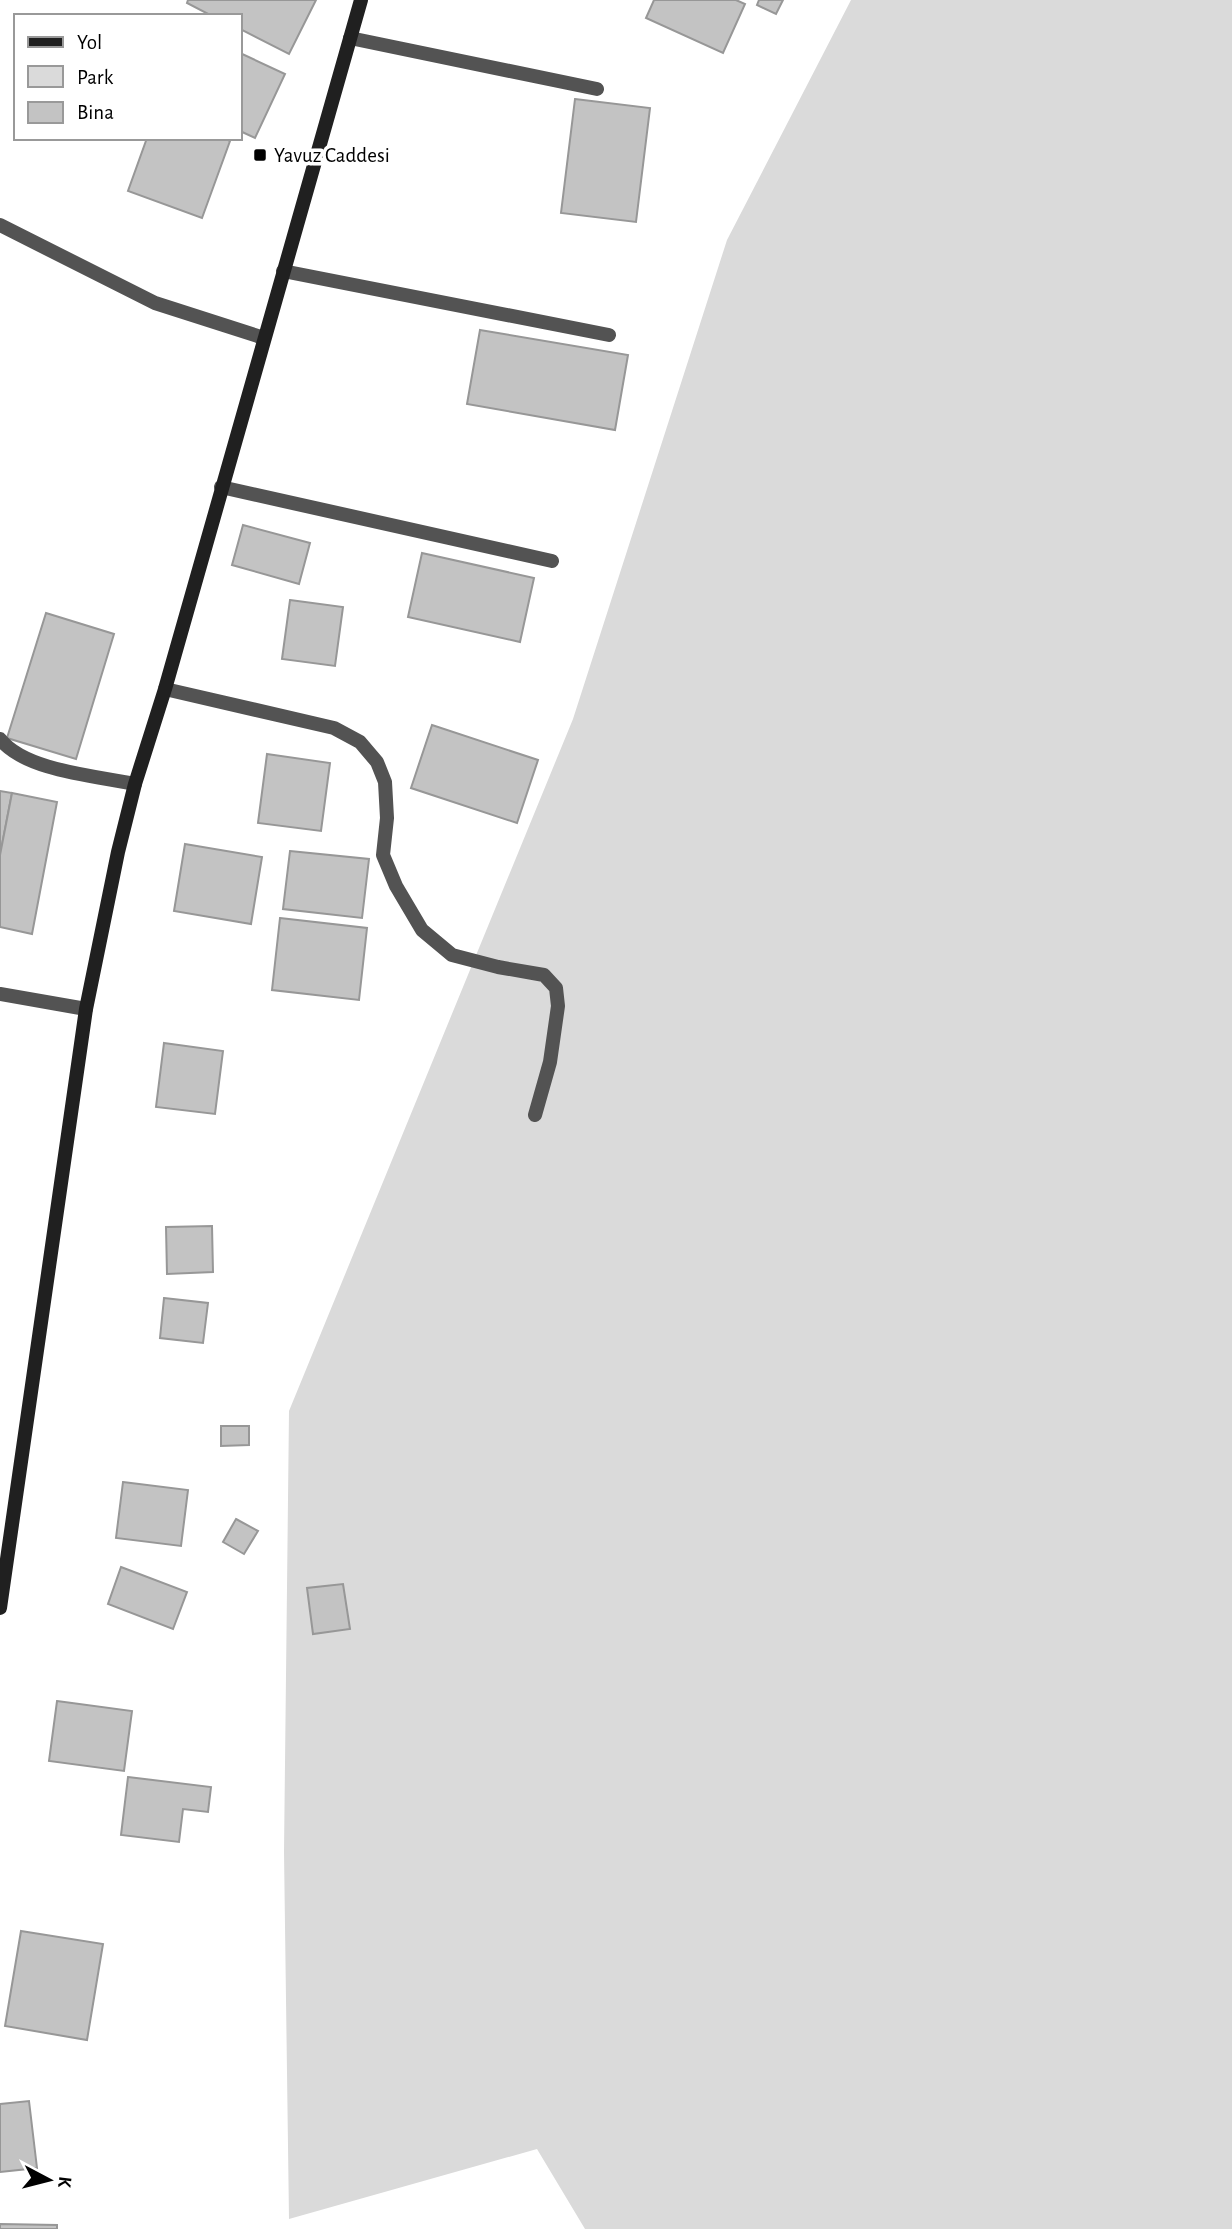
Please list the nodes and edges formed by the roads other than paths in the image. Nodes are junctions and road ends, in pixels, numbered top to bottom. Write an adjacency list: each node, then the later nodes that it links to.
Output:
1 (361, 0): 2 (main road)
2 (350, 38): 3 (street); 5 (main road)
3 (597, 89)
4 (0, 225): 7 (street)
5 (283, 271): 6 (street); 7 (main road)
6 (609, 335)
7 (264, 338): 8 (main road)
8 (221, 487): 9 (street); 10 (main road)
9 (552, 561)
10 (165, 690): 12 (main road); 15 (street)
11 (0, 739): 12 (street)
12 (135, 784): 14 (main road)
13 (0, 994): 14 (street)
14 (86, 1009): 16 (main road)
15 (535, 1115)
16 (0, 1608)

